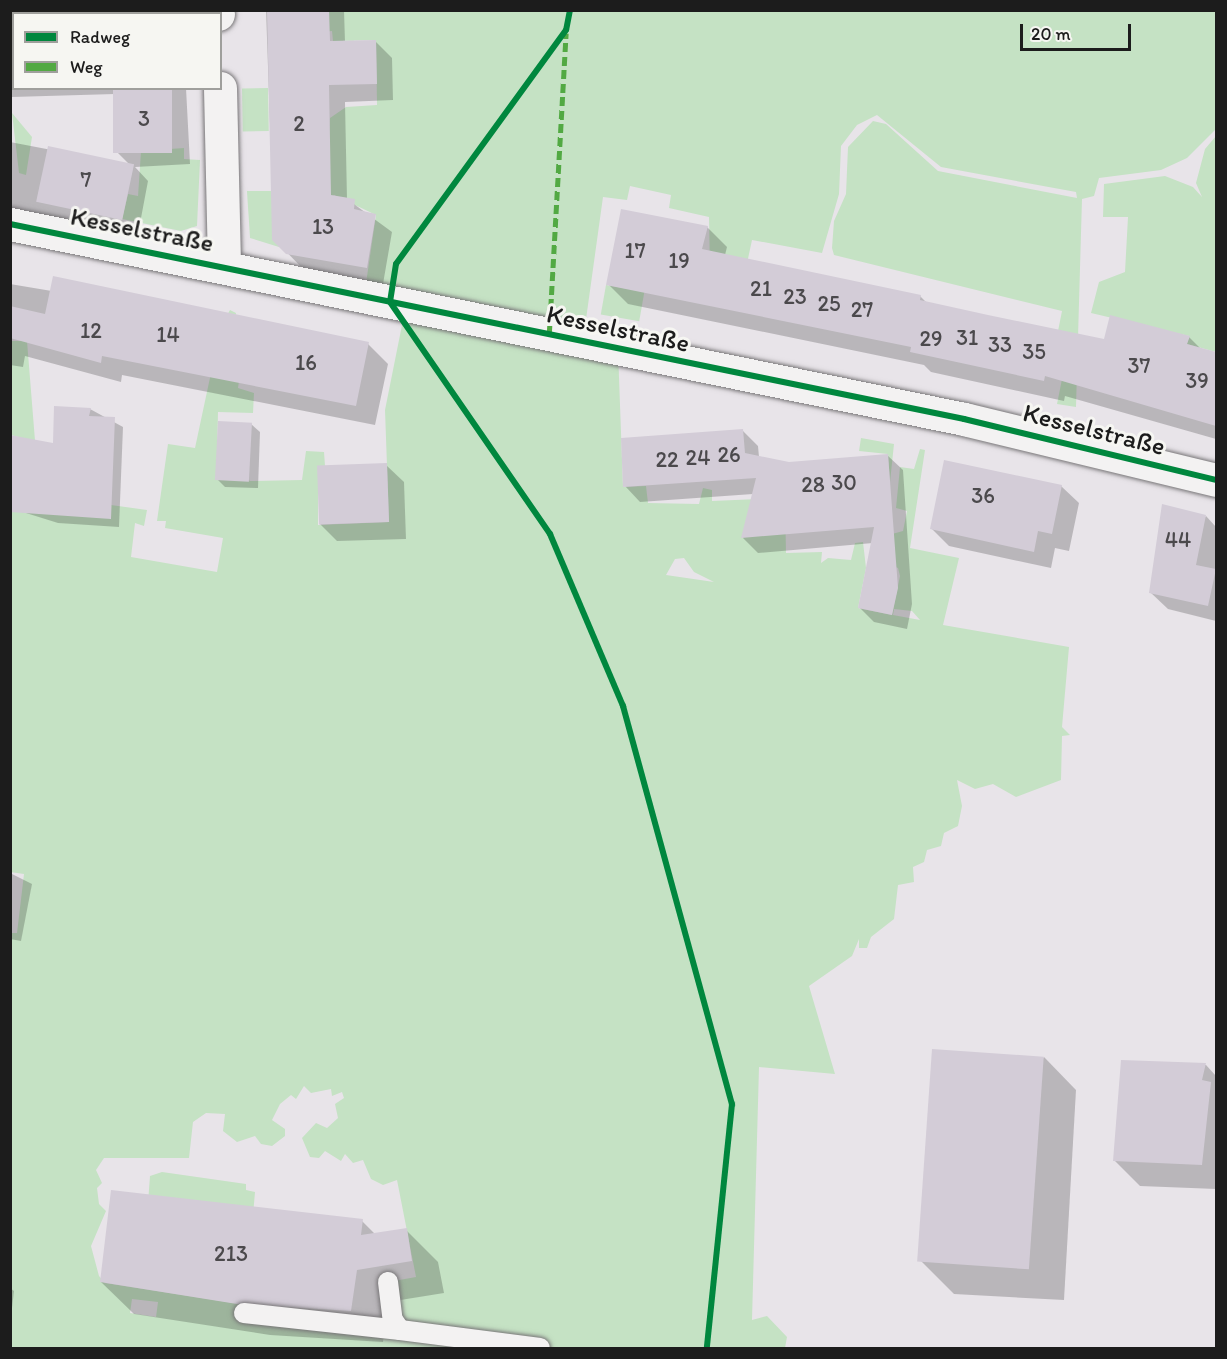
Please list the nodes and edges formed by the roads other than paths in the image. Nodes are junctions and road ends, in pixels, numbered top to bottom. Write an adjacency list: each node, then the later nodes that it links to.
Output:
1 (220, 90): 3 (street)
2 (10, 224): 3 (street, Kesselstraße)
3 (224, 267): 4 (street, Kesselstraße)
4 (1216, 480)
5 (388, 1281): 7 (lane)
6 (244, 1312): 7 (lane)
7 (400, 1330): 8 (lane)
8 (540, 1348)

